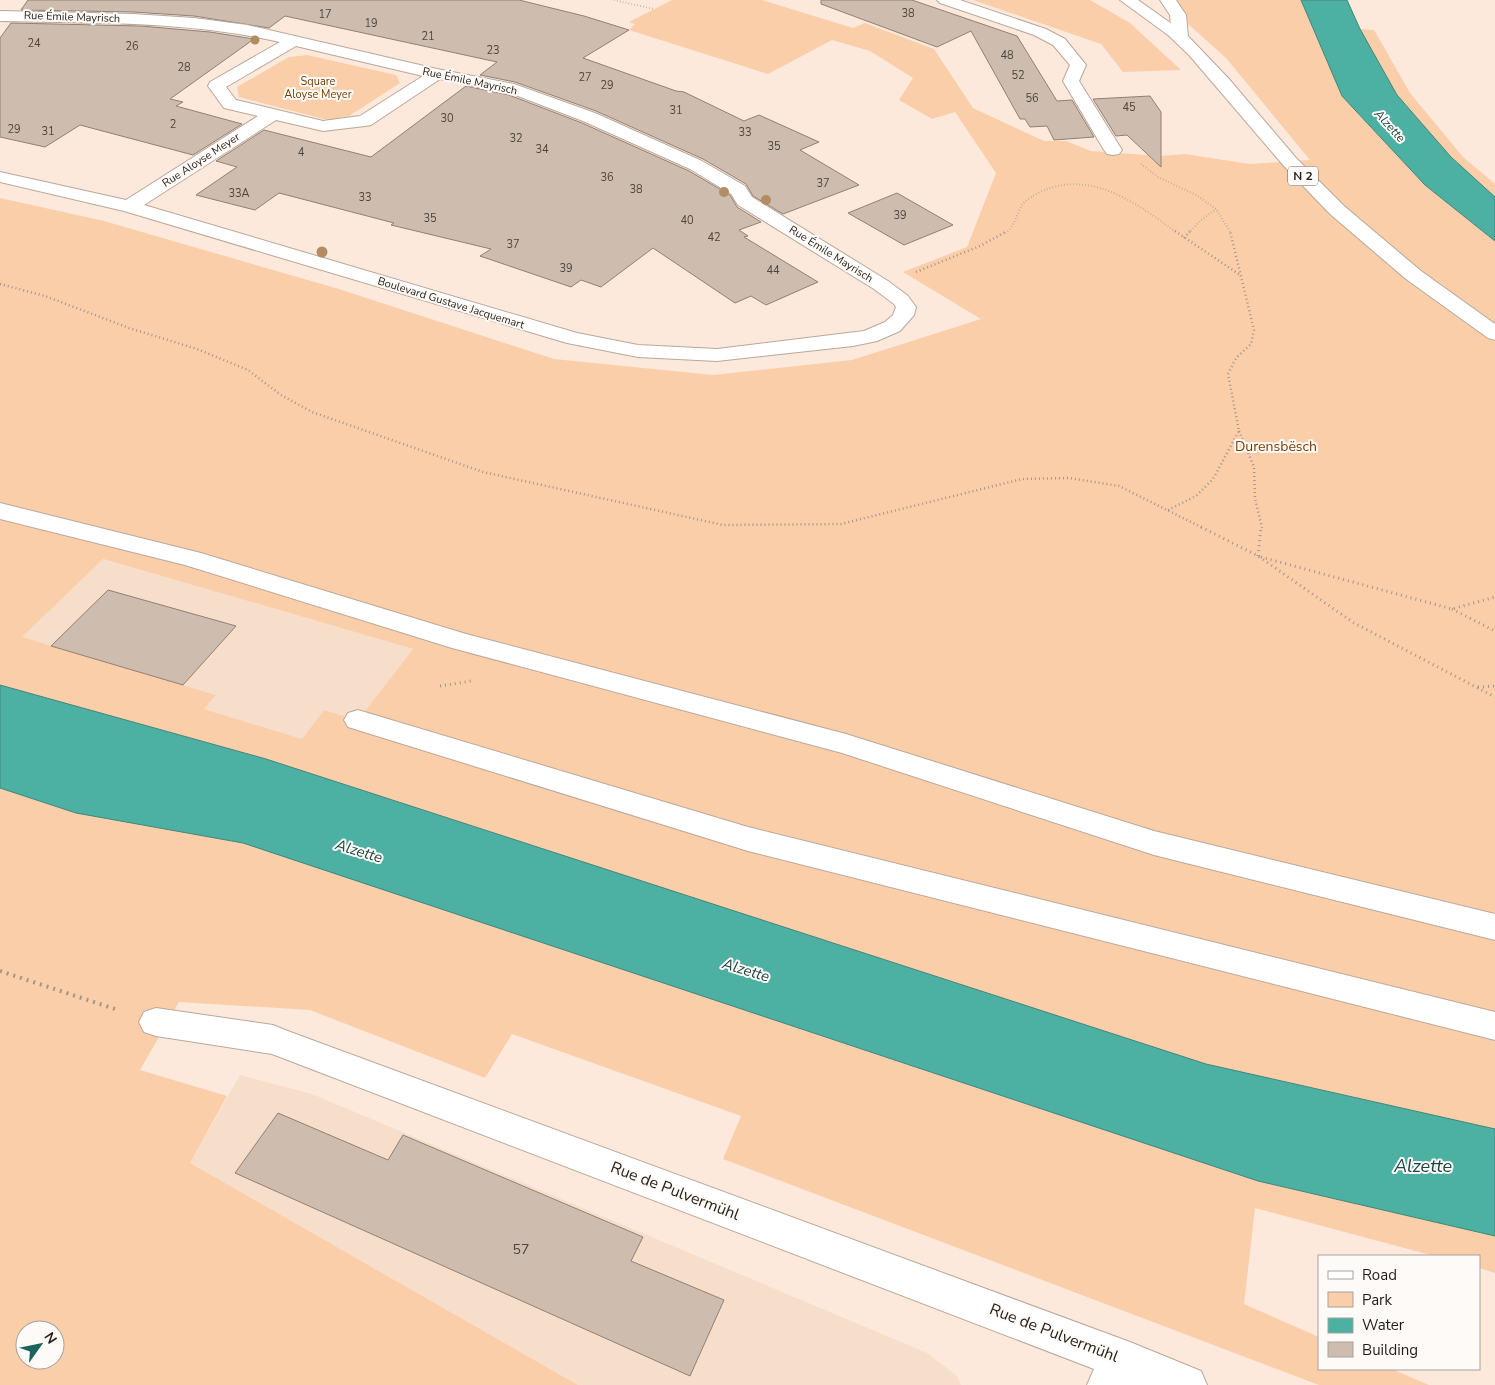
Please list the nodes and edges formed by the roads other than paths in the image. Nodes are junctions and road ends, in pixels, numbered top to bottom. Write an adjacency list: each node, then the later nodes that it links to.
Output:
1 (945, 0): 9 (street)
2 (1128, 0): 5 (street, N 2)
3 (1168, 0): 5 (street)
4 (0, 16): 6 (street, Rue Émile Mayrisch)
5 (1180, 37): 13 (street, N 2)
6 (294, 41): 7 (street, Rue Émile Mayrisch); 8 (street)
7 (437, 74): 8 (street); 12 (street, Rue Émile Mayrisch)
8 (273, 114): 11 (street, Rue Aloyse Meyer)
9 (1113, 150)
10 (0, 177): 11 (street, Boulevard Gustave Jacquemart)
11 (129, 206): 12 (street, Boulevard Gustave Jacquemart)
12 (904, 316)
13 (1495, 334)
14 (0, 511): 16 (street)
15 (358, 720): 18 (street)
16 (1495, 927)
17 (156, 1022): 19 (street, Rue de Pulvermühl)
18 (1495, 1026)
19 (1118, 1373): 20 (street, Rue de Pulvermühl)
20 (1187, 1385)

